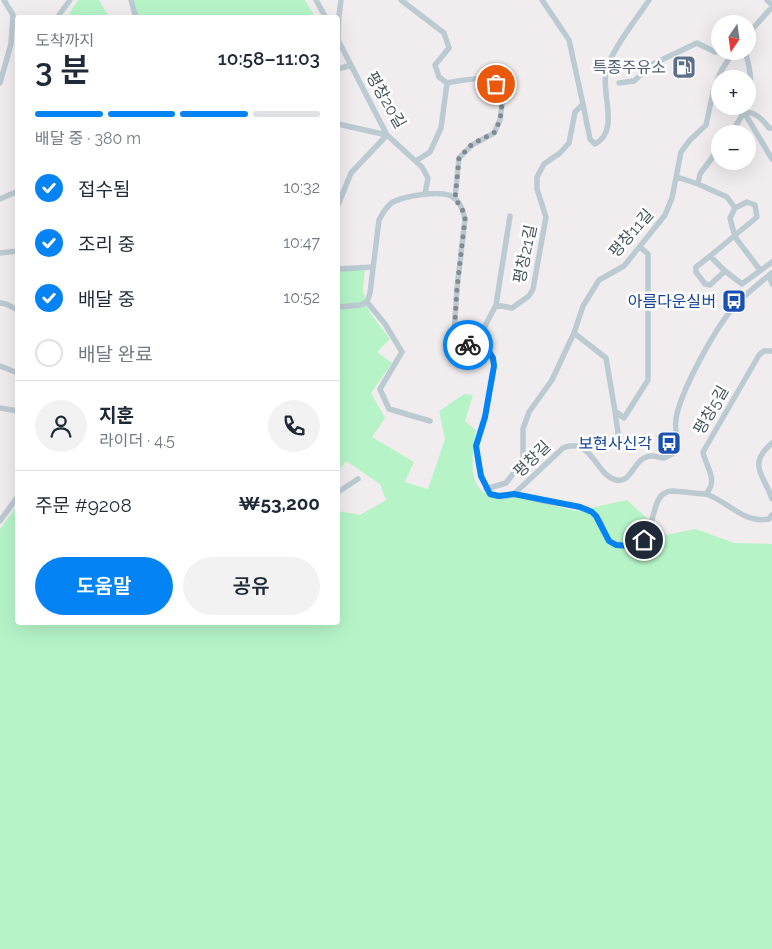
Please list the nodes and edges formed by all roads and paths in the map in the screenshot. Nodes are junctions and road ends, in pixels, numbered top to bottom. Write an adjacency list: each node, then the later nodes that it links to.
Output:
1 (4, 0): 21 (street)
2 (70, 0): 11 (street)
3 (132, 0): 12 (street)
4 (316, 0): 13 (street)
5 (341, 0): 14 (street)
6 (401, 0): 22 (street)
7 (542, 0): 24 (street)
8 (649, 0): 24 (street)
9 (767, 0): 10 (street)
10 (771, 9): 15 (street)
11 (59, 15)
12 (135, 15)
13 (324, 15)
14 (339, 15)
15 (756, 25)
16 (340, 44): 19 (street, 평창20길)
17 (711, 50): 23 (street)
18 (728, 60): 33 (street, 평창11길)
19 (351, 66): 20 (street, 평창20길); 29 (street, 평창20길)
20 (340, 69)
21 (0, 83)
22 (447, 83): 32 (street); 38 (street)
23 (620, 83)
24 (583, 104): 56 (street, 평창21길)
25 (756, 114): 28 (street)
26 (748, 115): 31 (street)
27 (340, 124): 29 (street)
28 (772, 128)
29 (387, 135): 32 (street, 평창20길); 39 (street)
30 (711, 159): 34 (street)
31 (772, 159)
32 (416, 161): 36 (street, 평창20길)
33 (676, 177): 34 (street); 43 (street, 평창11길)
34 (698, 184): 40 (street)
35 (15, 192): 37 (street)
36 (424, 194): 38 (street); 48 (street)
37 (0, 199)
38 (455, 199): 60 (street)
39 (340, 200)
40 (735, 208): 42 (street); 42 (street)
41 (510, 216): 56 (street)
42 (735, 237): 46 (street); 50 (street)
43 (640, 247): 59 (street, 평창11길); 66 (street)
44 (15, 251): 45 (street)
45 (0, 253)
46 (710, 256): 51 (street); 51 (street)
47 (772, 262): 50 (street)
48 (373, 267): 49 (street); 54 (street)
49 (340, 269)
50 (760, 270): 51 (street)
51 (725, 271)
52 (771, 274): 53 (street, 평창길); 73 (street, 평창길 / 평창길)
53 (772, 284)
54 (367, 302): 57 (street); 67 (street)
55 (0, 304): 58 (street)
56 (496, 305): 60 (street)
57 (340, 307)
58 (15, 308)
59 (574, 333): 66 (street); 71 (street, 평창11길)
60 (474, 347): 71 (street)
61 (772, 351): 74 (street, 평창5길)
62 (0, 366): 63 (street)
63 (15, 372)
64 (0, 408): 65 (street)
65 (15, 410)
66 (616, 411): 68 (street)
67 (430, 421)
68 (619, 440)
69 (772, 443): 76 (street)
70 (358, 479): 72 (street)
71 (486, 489): 73 (street, 평창길 / 평창길)
72 (340, 491)
73 (514, 494): 74 (street)
74 (706, 494): 77 (street)
75 (15, 500): 78 (street)
76 (772, 500)
77 (772, 515)
78 (0, 522)

